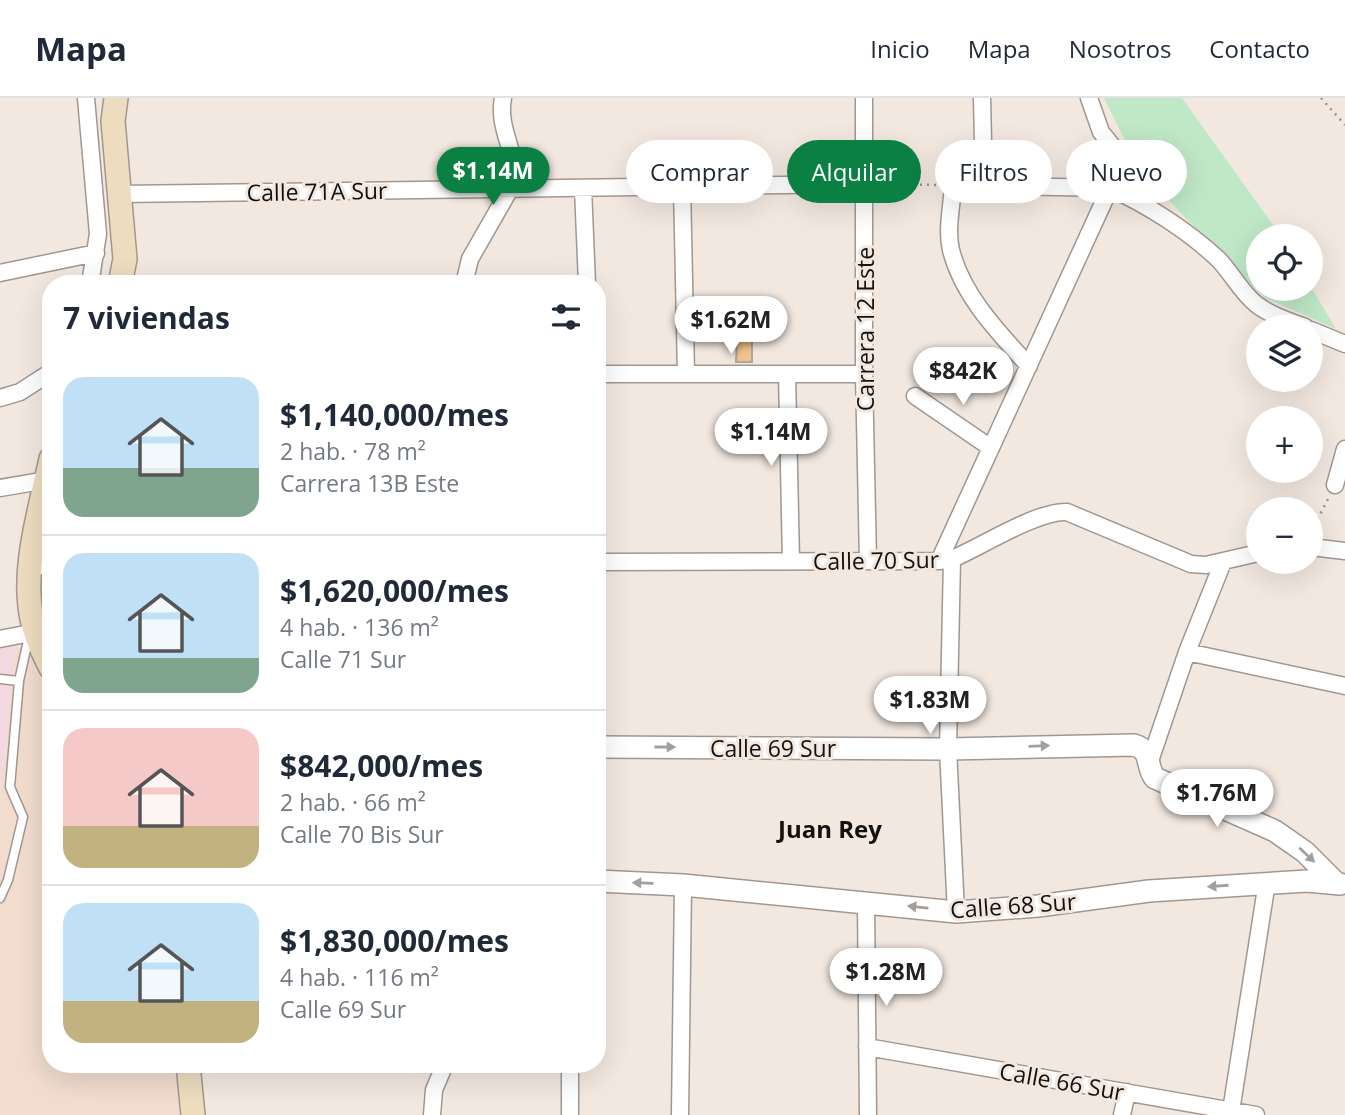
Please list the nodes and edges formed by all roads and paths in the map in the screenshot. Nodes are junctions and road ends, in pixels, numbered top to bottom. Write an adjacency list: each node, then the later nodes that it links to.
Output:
1 (86, 98): 21 (street)
2 (116, 98): 15 (main road)
3 (503, 98): 14 (street)
4 (864, 98): 9 (street, Carrera 12 Este)
5 (982, 98): 10 (street)
6 (1089, 98): 11 (street)
7 (1321, 98): 8 (path)
8 (1345, 125)
9 (864, 140)
10 (983, 140)
11 (1107, 140)
12 (626, 187): 13 (street, Calle 71A Sur)
13 (583, 188): 14 (street, Calle 71A Sur); 26 (street)
14 (512, 189): 15 (street, Calle 71A Sur); 25 (street)
15 (121, 194): 24 (main road)
16 (682, 203): 32 (street)
17 (864, 203): 34 (street, Carrera 12 Este)
18 (952, 203): 30 (street)
19 (1112, 203): 30 (street)
20 (1138, 203): 27 (street)
21 (96, 253): 22 (street); 23 (street)
22 (0, 273)
23 (92, 275)
24 (122, 275)
25 (466, 275)
26 (587, 275)
27 (1276, 315)
28 (1323, 335): 29 (street)
29 (1345, 344)
30 (1029, 366): 38 (street)
31 (606, 374): 32 (street)
32 (687, 374): 33 (street)
33 (787, 374): 34 (street); 49 (street)
34 (864, 374): 50 (street, Carrera 12 Este)
35 (42, 378): 37 (street)
36 (915, 396): 38 (street)
37 (0, 398)
38 (991, 448): 48 (street)
39 (1345, 449): 41 (street)
40 (42, 472): 42 (street)
41 (1335, 485): 43 (path)
42 (0, 488)
43 (1323, 509)
44 (42, 544): 53 (main road)
45 (1323, 548): 46 (street)
46 (1345, 551)
47 (1246, 556): 52 (street, Calle 70 Sur)
48 (946, 560): 50 (street, Calle 70 Sur); 52 (street, Calle 70 Sur); 62 (street)
49 (791, 561): 50 (street, Calle 70 Sur); 51 (street, Calle 70 Sur)
50 (868, 561)
51 (606, 562)
52 (1223, 562): 57 (street)
53 (40, 566): 54 (main road)
54 (33, 632): 55 (street); 56 (main road); 59 (lane)
55 (0, 639)
56 (42, 650)
57 (1187, 653): 60 (street); 63 (street)
58 (0, 679): 59 (lane)
59 (19, 681): 68 (lane)
60 (1345, 686)
61 (606, 747): 62 (street, Calle 69 Sur, one-way to 62)
62 (948, 749): 63 (street, Calle 69 Sur, one-way to 63); 70 (street)
63 (1150, 761): 67 (street, one-way to 67)
64 (606, 881): 66 (street, Calle 68 Sur, one-way to 64)
65 (1267, 882): 67 (street, Calle 68 Sur); 70 (street, Calle 68 Sur, one-way to 70); 76 (street)
66 (683, 884): 69 (street, Calle 68 Sur); 80 (street)
67 (1340, 884)
68 (0, 898)
69 (866, 902): 70 (street, Calle 68 Sur, one-way to 69); 71 (street)
70 (956, 912)
71 (867, 1047): 75 (street, Calle 66 Sur); 81 (street)
72 (189, 1073): 77 (main road)
73 (441, 1073): 78 (street)
74 (570, 1073): 79 (street)
75 (1127, 1092): 76 (street, Calle 66 Sur); 82 (street)
76 (1231, 1111): 83 (street, Calle 66 Sur)
77 (193, 1115)
78 (432, 1115)
79 (570, 1115)
80 (680, 1115)
81 (868, 1115)
82 (1122, 1115)
83 (1256, 1115)

